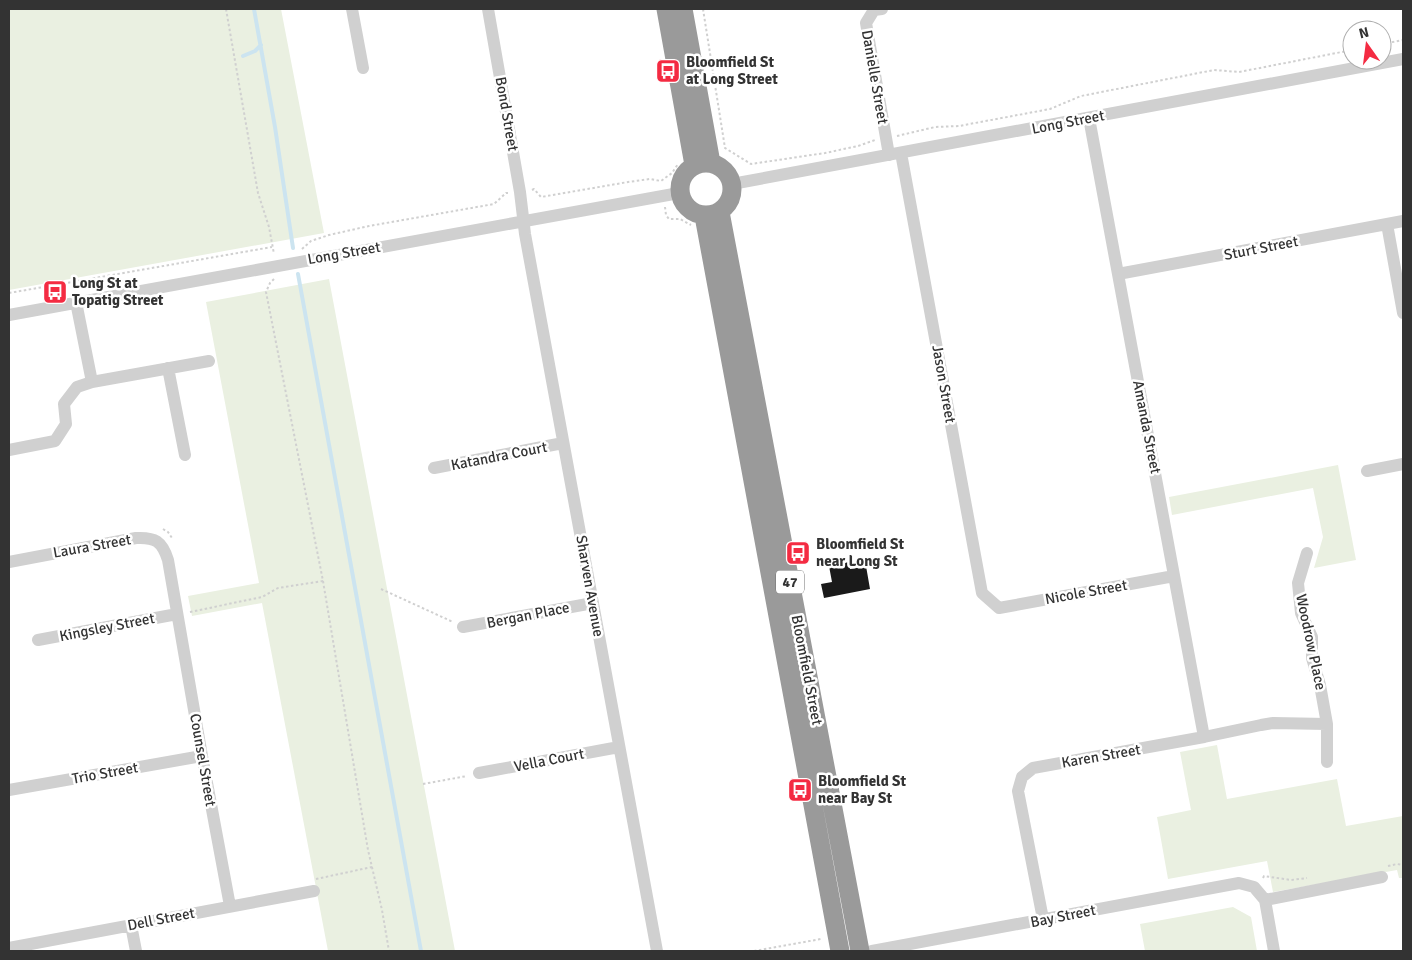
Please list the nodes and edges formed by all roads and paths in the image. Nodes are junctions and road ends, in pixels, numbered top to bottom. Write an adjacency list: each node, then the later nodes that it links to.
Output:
1 (226, 9): 22 (path)
2 (352, 9): 10 (street)
3 (488, 9): 16 (street, Bond Street)
4 (666, 9): 14 (highway)
5 (683, 9): 14 (highway)
6 (703, 9): 12 (path)
7 (882, 9): 12 (street, Danielle Street)
8 (1342, 52): 12 (path)
9 (1403, 59): 11 (street, Long Street)
10 (363, 68)
11 (1089, 118): 13 (street, Long Street); 25 (street, Amanda Street)
12 (886, 138): 13 (street, Danielle Street)
13 (895, 154): 15 (street, Long Street); 46 (street, Jason Street)
14 (695, 162): 15 (highway); 16 (path); 17 (highway)
15 (732, 184): 18 (highway)
16 (520, 192): 19 (street, Bond Street); 23 (path)
17 (680, 193): 18 (highway); 19 (street, Long Street)
18 (712, 214): 71 (highway, Bloomfield Street / 47); 72 (highway, Bloomfield Street / 47)
19 (524, 220): 28 (street, Long Street); 34 (street, Sharven Avenue)
20 (1403, 221): 21 (street, Sturt Street)
21 (1387, 224): 25 (street, Sturt Street); 29 (street)
22 (272, 247): 24 (path); 27 (path)
23 (300, 250)
24 (274, 256)
25 (1118, 274): 42 (street, Amanda Street)
26 (278, 276): 43 (path)
27 (9, 293)
28 (76, 302): 30 (street, Long Street); 33 (street)
29 (1403, 313)
30 (9, 315)
31 (209, 361): 32 (street)
32 (168, 368): 33 (street); 36 (street)
33 (92, 382): 35 (street)
34 (563, 443): 38 (street, Katandra Court); 45 (street, Sharven Avenue)
35 (9, 450)
36 (185, 454)
37 (1403, 464): 39 (street)
38 (434, 468)
39 (1367, 471)
40 (1307, 553): 50 (street, Woodrow Place)
41 (9, 562): 47 (street, Laura Street)
42 (1174, 576): 46 (street, Nicole Street); 51 (street, Amanda Street)
43 (323, 581): 47 (path); 58 (path)
44 (381, 589): 48 (path)
45 (593, 603): 48 (street, Bergan Place); 52 (street, Sharven Avenue)
46 (999, 608)
47 (177, 614): 49 (street, Kingsley Street); 53 (street, Counsel Street)
48 (463, 627)
49 (38, 640)
50 (1327, 724): 51 (street, Karen Street); 54 (street, Woodrow Place)
51 (1204, 737): 63 (street, Karen Street)
52 (619, 747): 55 (street, Vella Court); 69 (street, Sharven Avenue)
53 (202, 756): 57 (street, Trio Street); 62 (street, Counsel Street)
54 (1328, 762)
55 (479, 773): 56 (path)
56 (423, 784)
57 (9, 790)
58 (372, 867): 60 (path); 68 (path)
59 (1382, 877): 61 (street)
60 (314, 891): 62 (street, Dell Street)
61 (1265, 900): 63 (street, Bay Street); 74 (street)
62 (230, 906): 64 (street, Dell Street)
63 (1043, 919): 73 (street, Bay Street)
64 (131, 925): 66 (street, Dell Street); 67 (street)
65 (820, 939): 70 (path)
66 (9, 948)
67 (136, 951)
68 (389, 951)
69 (657, 951)
70 (754, 951)
71 (840, 951)
72 (860, 951)
73 (872, 951)
74 (1274, 951)

